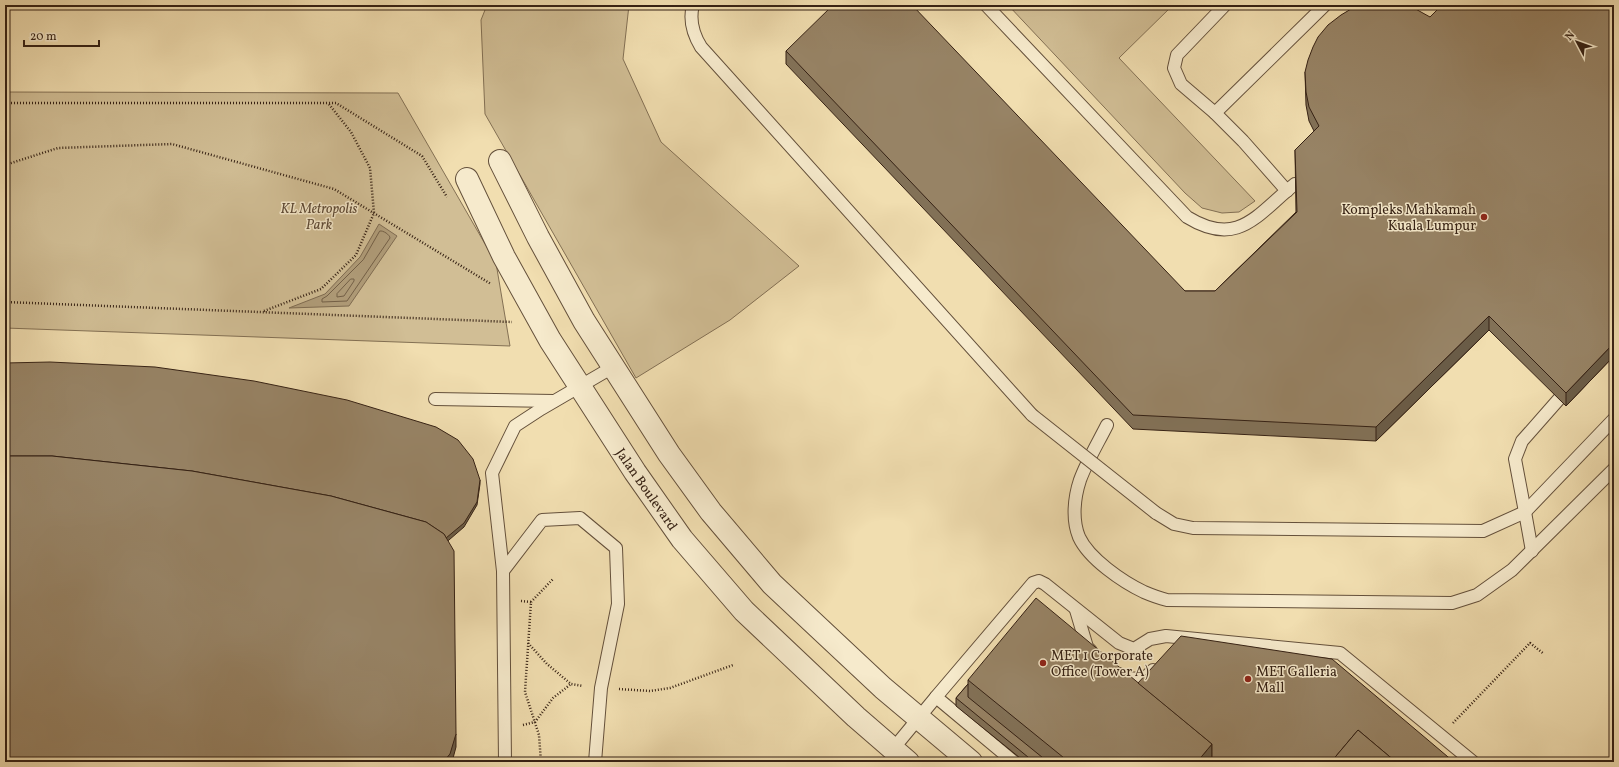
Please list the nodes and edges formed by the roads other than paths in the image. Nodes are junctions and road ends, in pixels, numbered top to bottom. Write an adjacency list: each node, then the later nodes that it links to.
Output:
1 (693, 5): 16 (lane, bridge)
2 (986, 5): 5 (lane)
3 (1225, 5): 5 (lane)
4 (1325, 5): 5 (lane)
5 (1215, 113)
6 (500, 161): 8 (street)
7 (467, 179): 9 (street, Jalan Boulevard)
8 (613, 367): 9 (lane); 28 (street)
9 (579, 387): 12 (lane); 30 (street, Jalan Boulevard)
10 (435, 399): 12 (lane)
11 (1559, 399): 16 (lane)
12 (555, 400): 18 (lane)
13 (1614, 419): 16 (lane)
14 (1107, 425): 17 (lane)
15 (1614, 469): 17 (lane)
16 (1525, 512): 17 (lane)
17 (1532, 551)
18 (503, 570): 31 (lane); 32 (lane)
19 (1076, 610): 20 (lane); 23 (lane); 26 (lane, Jalan Boulevard)
20 (1189, 638): 21 (lane); 22 (lane); 27 (lane)
21 (1175, 648)
22 (1219, 650)
23 (1099, 658)
24 (1159, 664): 25 (lane)
25 (1111, 668)
26 (936, 697): 28 (lane, Jalan Boulevard); 34 (lane)
27 (1405, 706): 29 (lane); 35 (lane)
28 (919, 718): 30 (lane, Jalan Boulevard); 33 (street)
29 (1408, 726)
30 (900, 755)
31 (504, 762)
32 (595, 762)
33 (971, 762)
34 (1014, 762)
35 (1473, 762)

